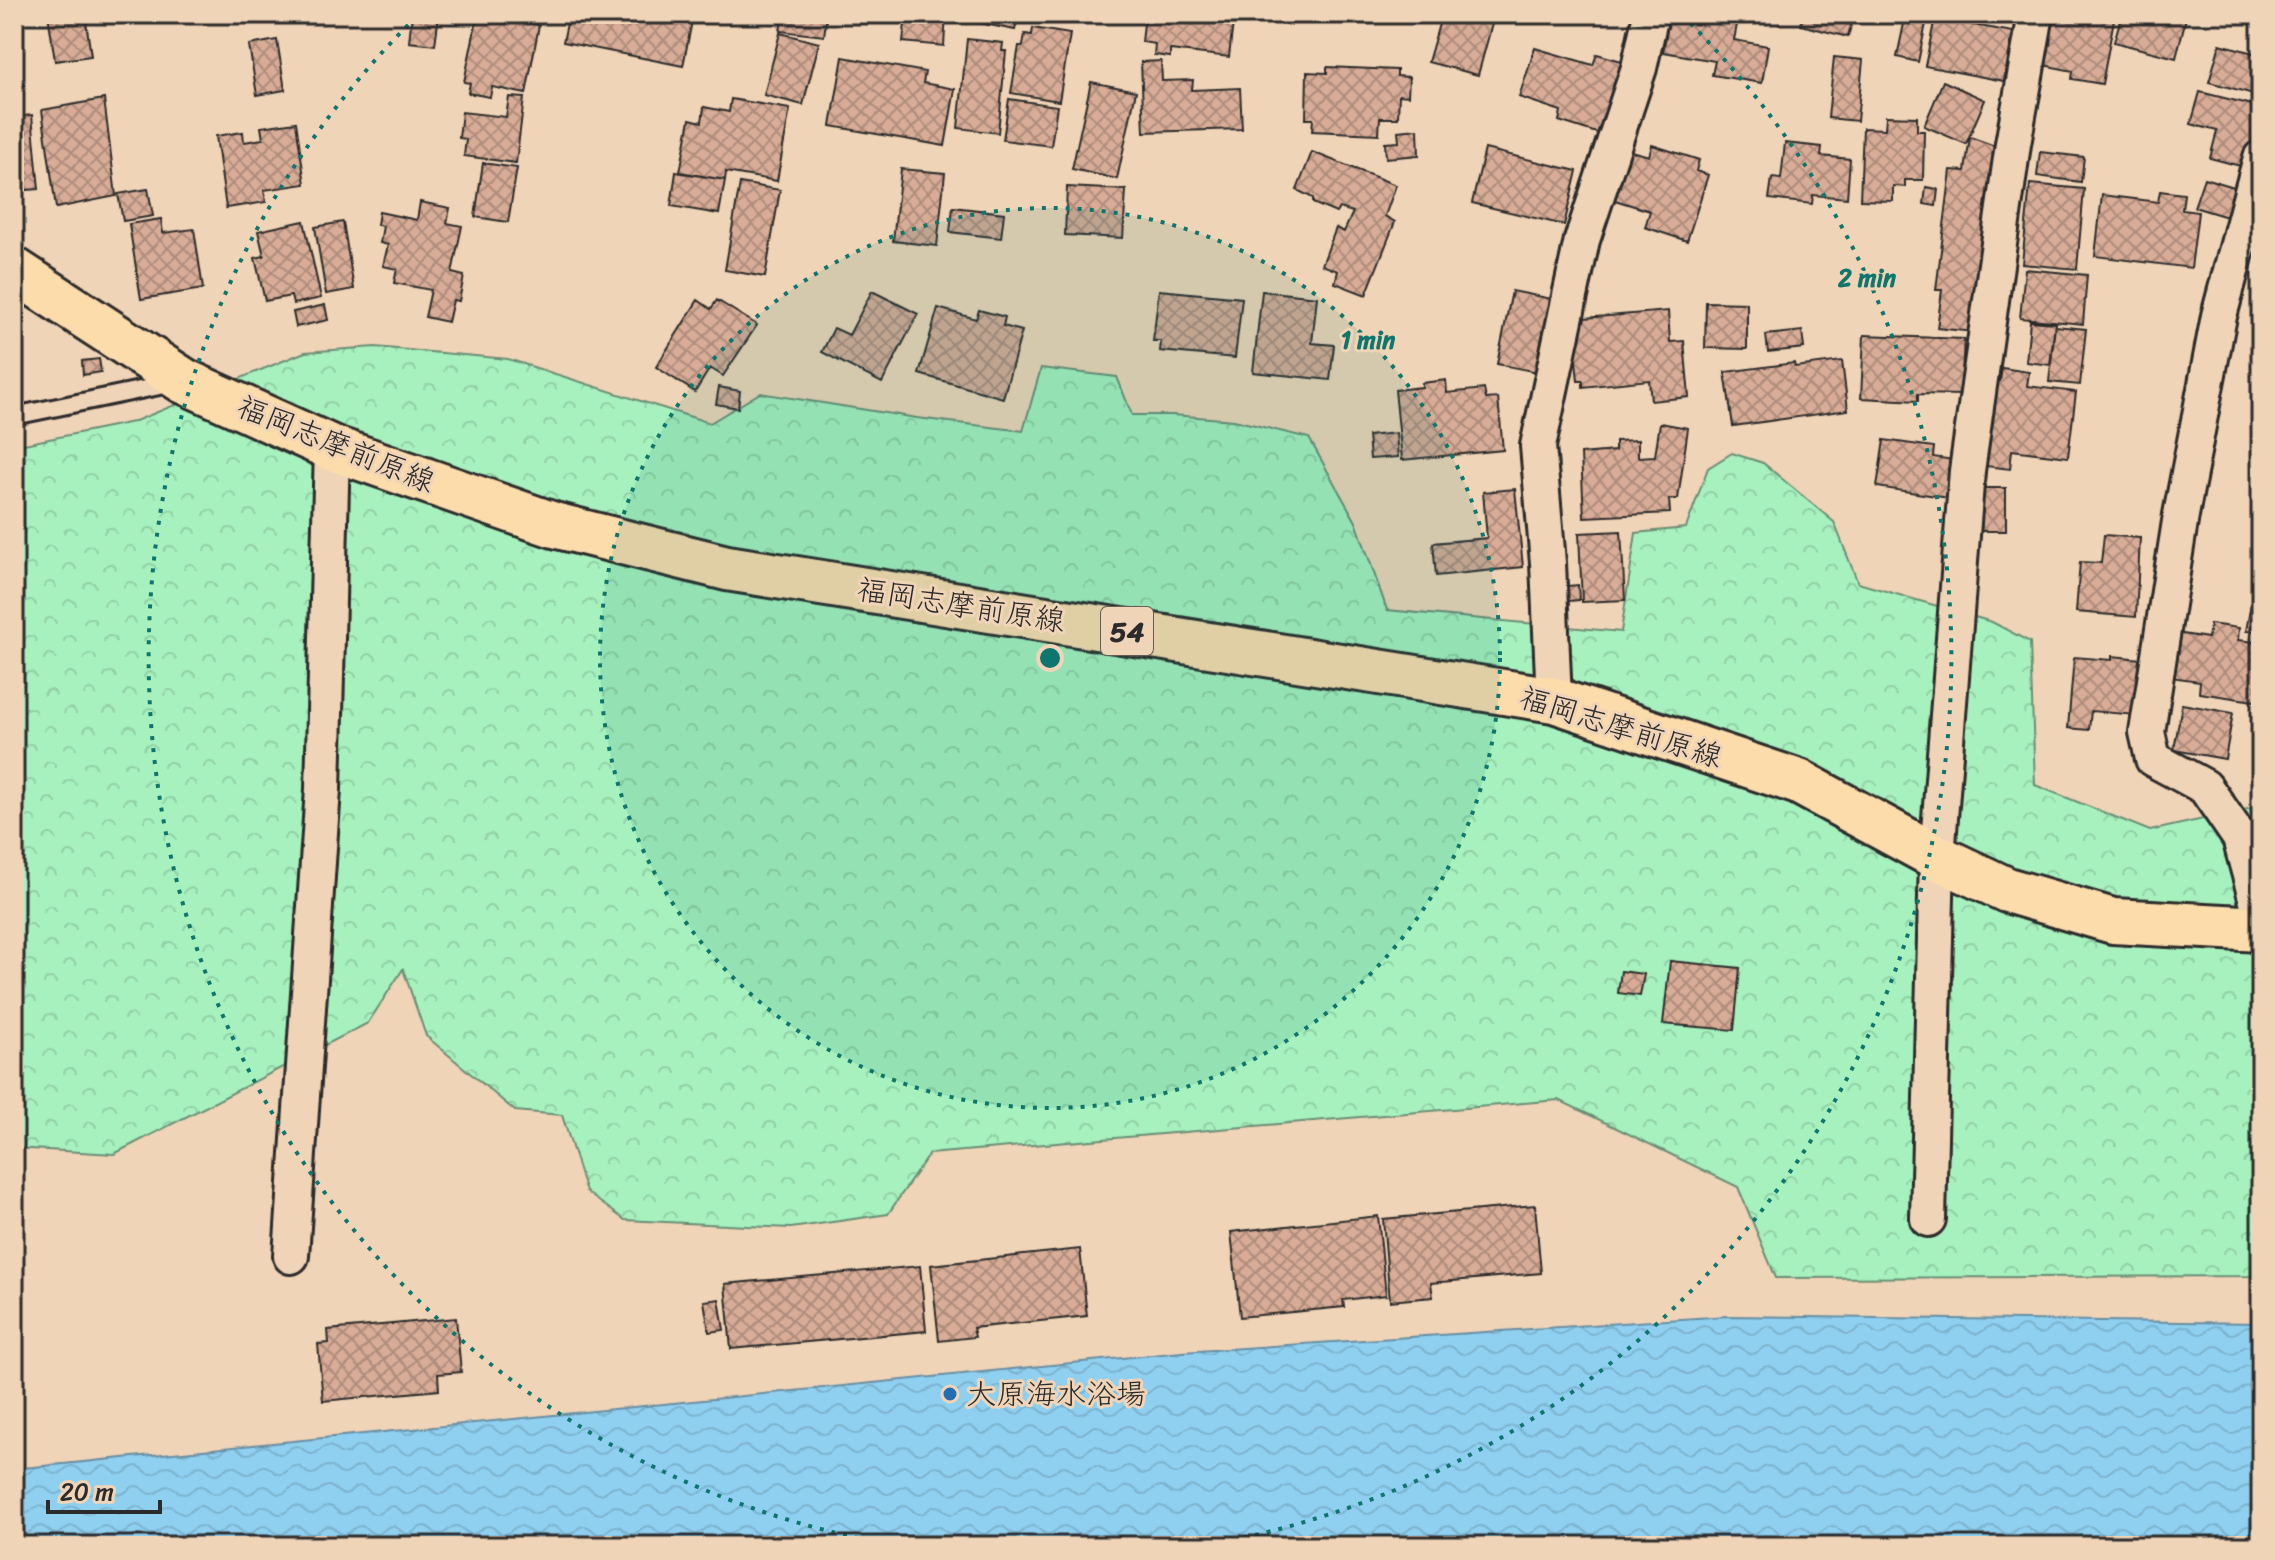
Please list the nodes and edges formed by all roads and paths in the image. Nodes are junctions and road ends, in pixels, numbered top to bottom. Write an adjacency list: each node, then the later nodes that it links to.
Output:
1 (1651, 14): 8 (street)
2 (2036, 14): 9 (street)
3 (2261, 158): 10 (street)
4 (14, 270): 5 (main road, 福岡志摩前原線 / 54)
5 (184, 381): 6 (lane); 7 (main road, 福岡志摩前原線 / 54)
6 (14, 416)
7 (332, 448): 8 (main road, 福岡志摩前原線 / 54); 13 (street)
8 (1554, 700): 9 (main road, 福岡志摩前原線 / 54)
9 (1937, 857): 11 (main road, 福岡志摩前原線 / 54); 12 (street)
10 (2261, 916)
11 (2261, 929)
12 (1928, 1219)
13 (291, 1256)

